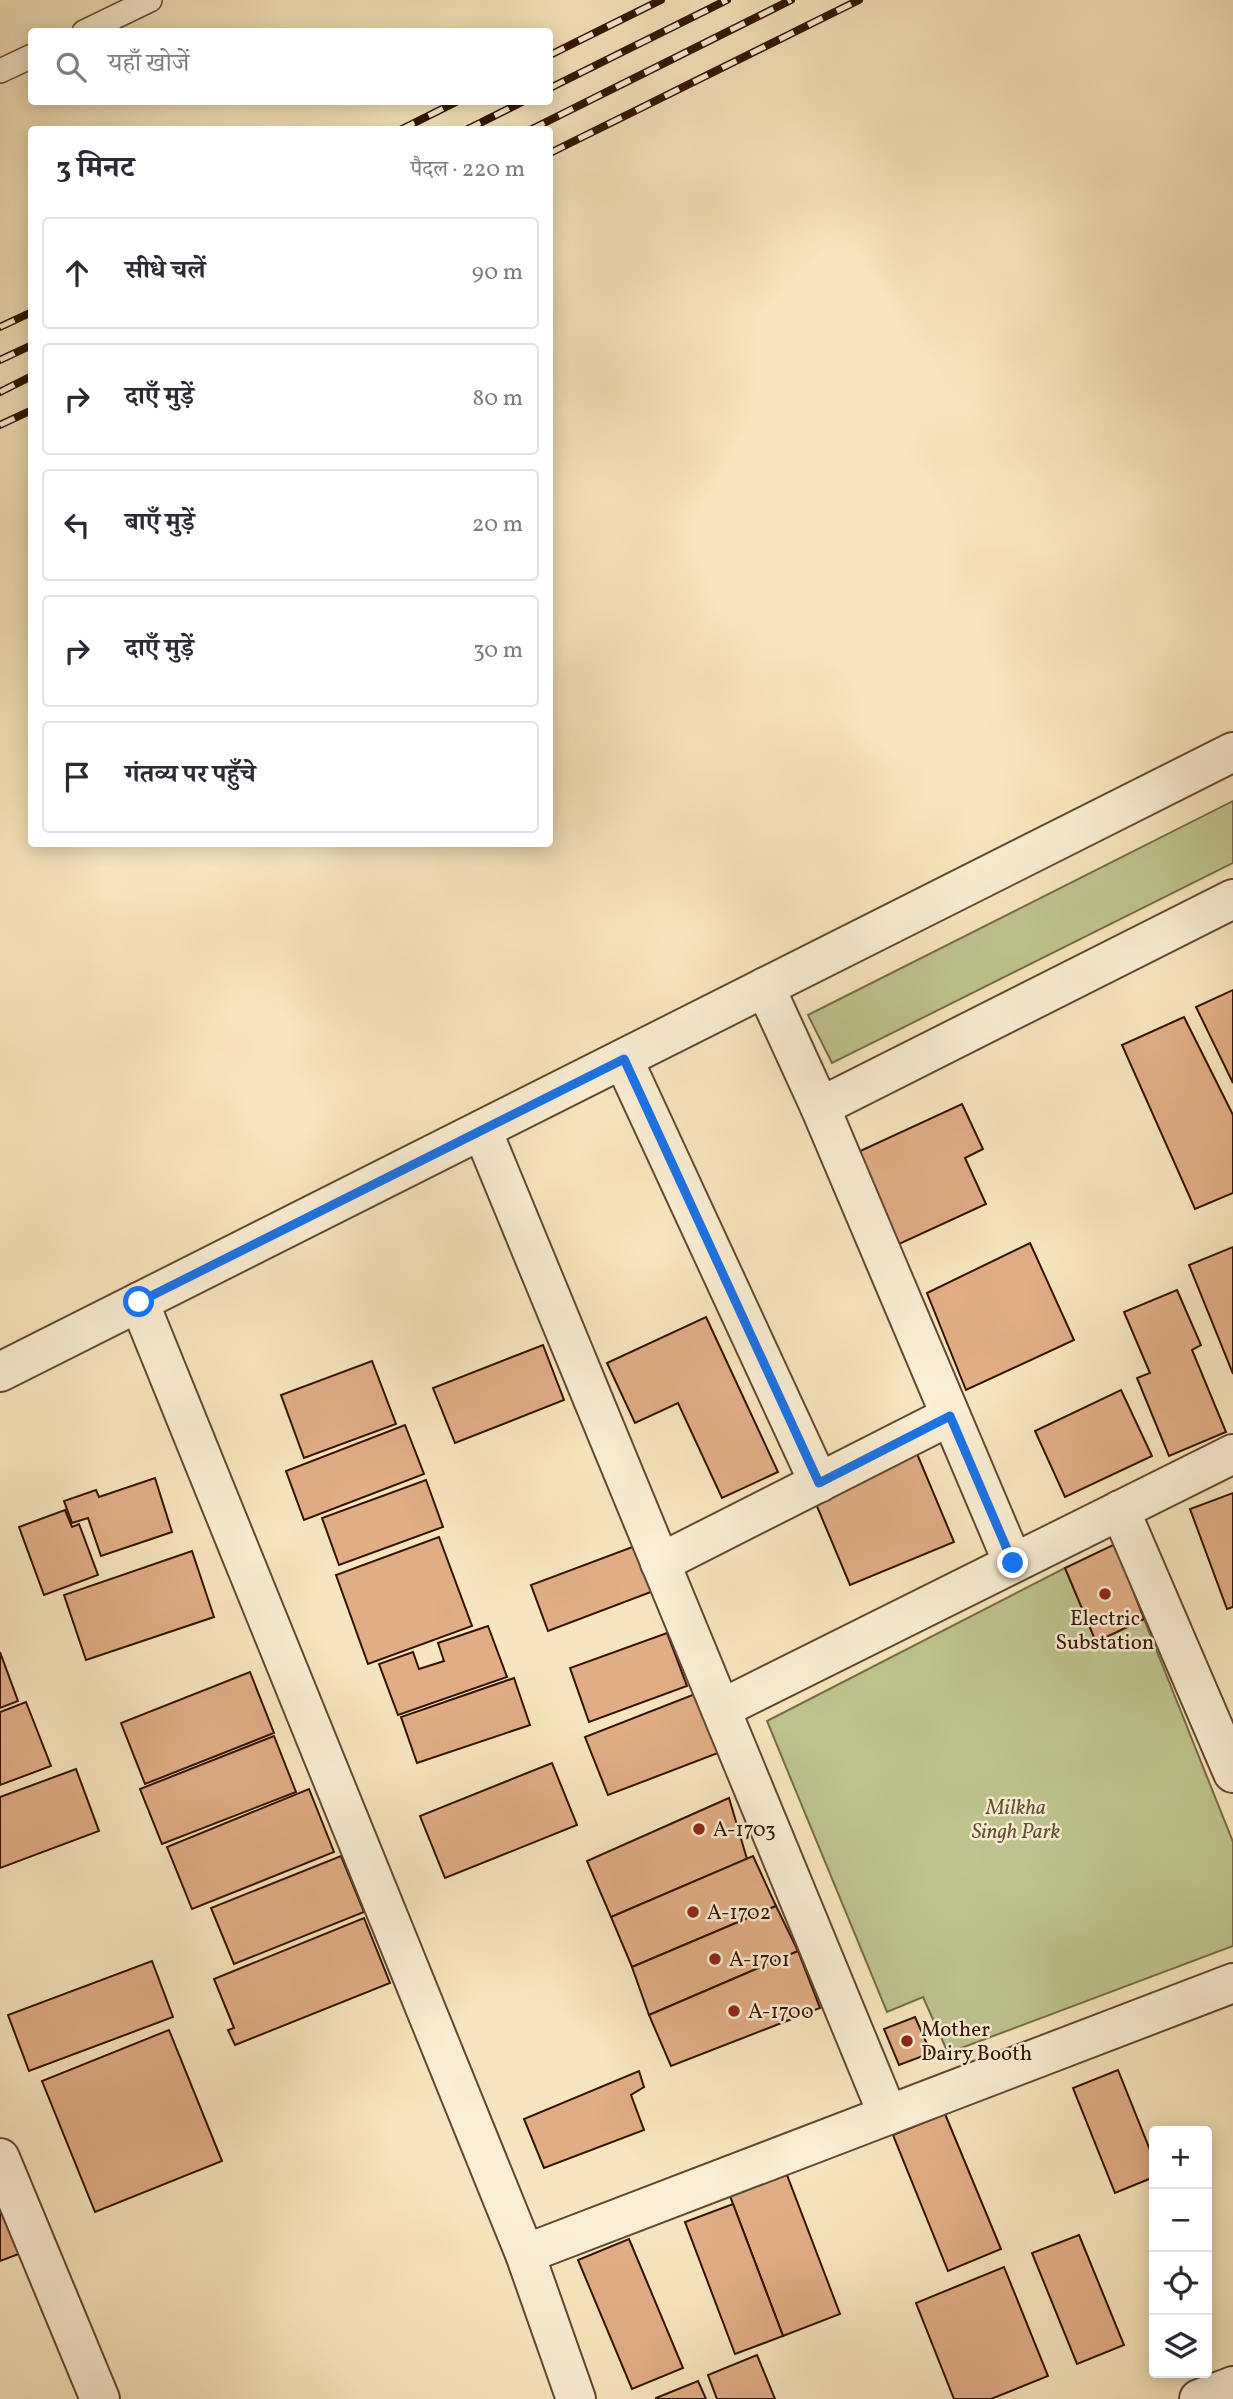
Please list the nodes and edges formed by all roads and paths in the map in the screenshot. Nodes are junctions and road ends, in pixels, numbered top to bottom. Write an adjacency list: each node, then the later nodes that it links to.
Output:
1 (150, 0): 2 (lane)
2 (92, 28)
3 (28, 58): 4 (lane)
4 (0, 71)
5 (1233, 752): 7 (street)
6 (1233, 899): 9 (street)
7 (765, 987): 8 (street); 9 (street)
8 (624, 1059): 10 (street); 15 (street)
9 (820, 1107): 13 (street)
10 (482, 1130): 11 (street); 17 (street)
11 (139, 1302): 12 (street); 24 (street)
12 (0, 1372)
13 (950, 1416): 15 (street); 18 (street)
14 (1233, 1454): 16 (street)
15 (819, 1483): 17 (street)
16 (1120, 1510): 18 (street); 20 (street)
17 (660, 1563): 19 (street)
18 (1013, 1563): 19 (street)
19 (721, 1709): 22 (street)
20 (1233, 1773)
21 (1233, 1983): 22 (street)
22 (888, 2115): 24 (street)
23 (0, 2158): 26 (street)
24 (524, 2254): 27 (street)
25 (1233, 2386): 28 (street)
26 (100, 2399)
27 (576, 2399)
28 (1199, 2399)

